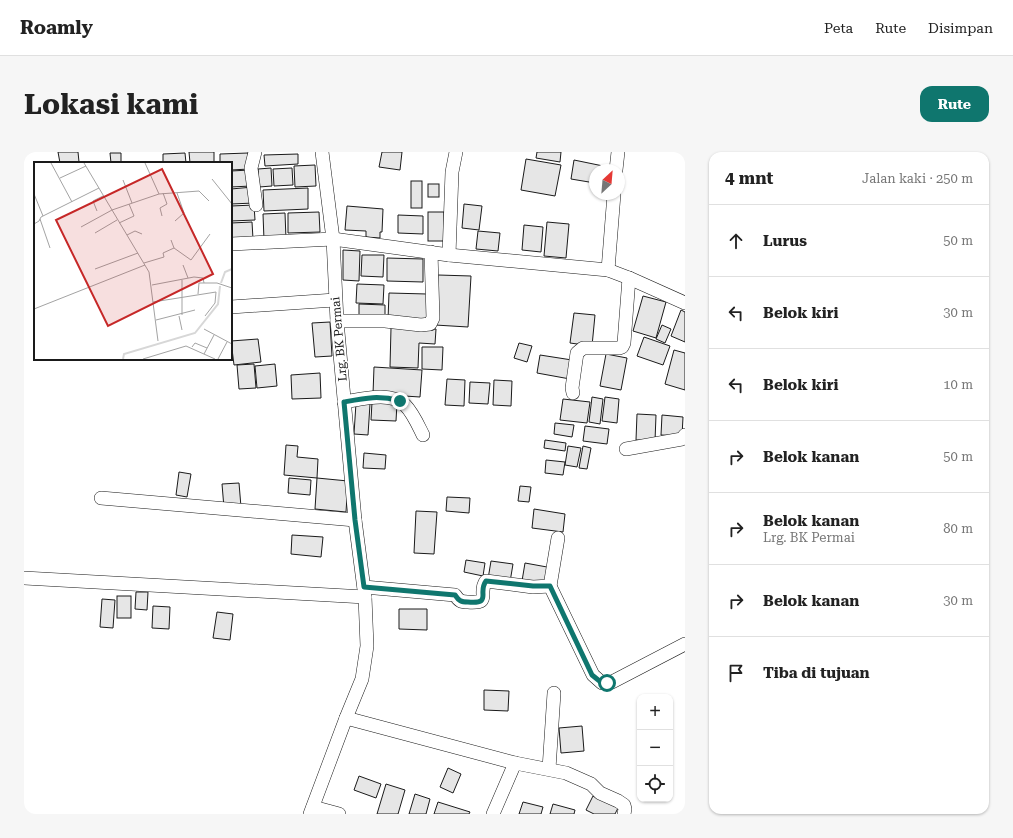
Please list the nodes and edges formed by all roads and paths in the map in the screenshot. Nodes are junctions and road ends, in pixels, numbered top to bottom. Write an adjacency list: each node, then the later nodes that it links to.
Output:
1 (255, 152): 7 (street)
2 (322, 152): 8 (street, Lrg. BK Permai)
3 (456, 152): 11 (street)
4 (618, 152): 5 (street)
5 (617, 164)
6 (614, 200): 12 (street)
7 (256, 205)
8 (333, 239): 9 (street); 10 (street); 14 (street, Lrg. BK Permai)
9 (232, 244)
10 (431, 252): 11 (street); 17 (street)
11 (449, 255): 12 (street)
12 (608, 270): 13 (street)
13 (629, 278): 15 (street); 18 (street)
14 (335, 300): 16 (street); 17 (street, Lrg. BK Permai)
15 (685, 302)
16 (232, 307)
17 (337, 321): 19 (street, Lrg. BK Permai)
18 (573, 393)
19 (344, 402): 20 (street); 24 (street, Lrg. BK Permai)
20 (422, 435)
21 (685, 436): 22 (street)
22 (626, 449)
23 (101, 498): 24 (street)
24 (355, 520): 28 (street, Lrg. BK Permai)
25 (558, 538): 27 (street)
26 (24, 578): 28 (street)
27 (550, 586): 28 (street); 29 (street)
28 (365, 592): 31 (street, Lrg. BK Permai)
29 (685, 644)
30 (554, 693): 33 (street)
31 (346, 718): 32 (street); 34 (street, Lrg. BK Permai)
32 (515, 763): 33 (street); 36 (street)
33 (549, 769): 37 (street)
34 (311, 810): 35 (street)
35 (339, 814)
36 (493, 814)
37 (624, 814)

